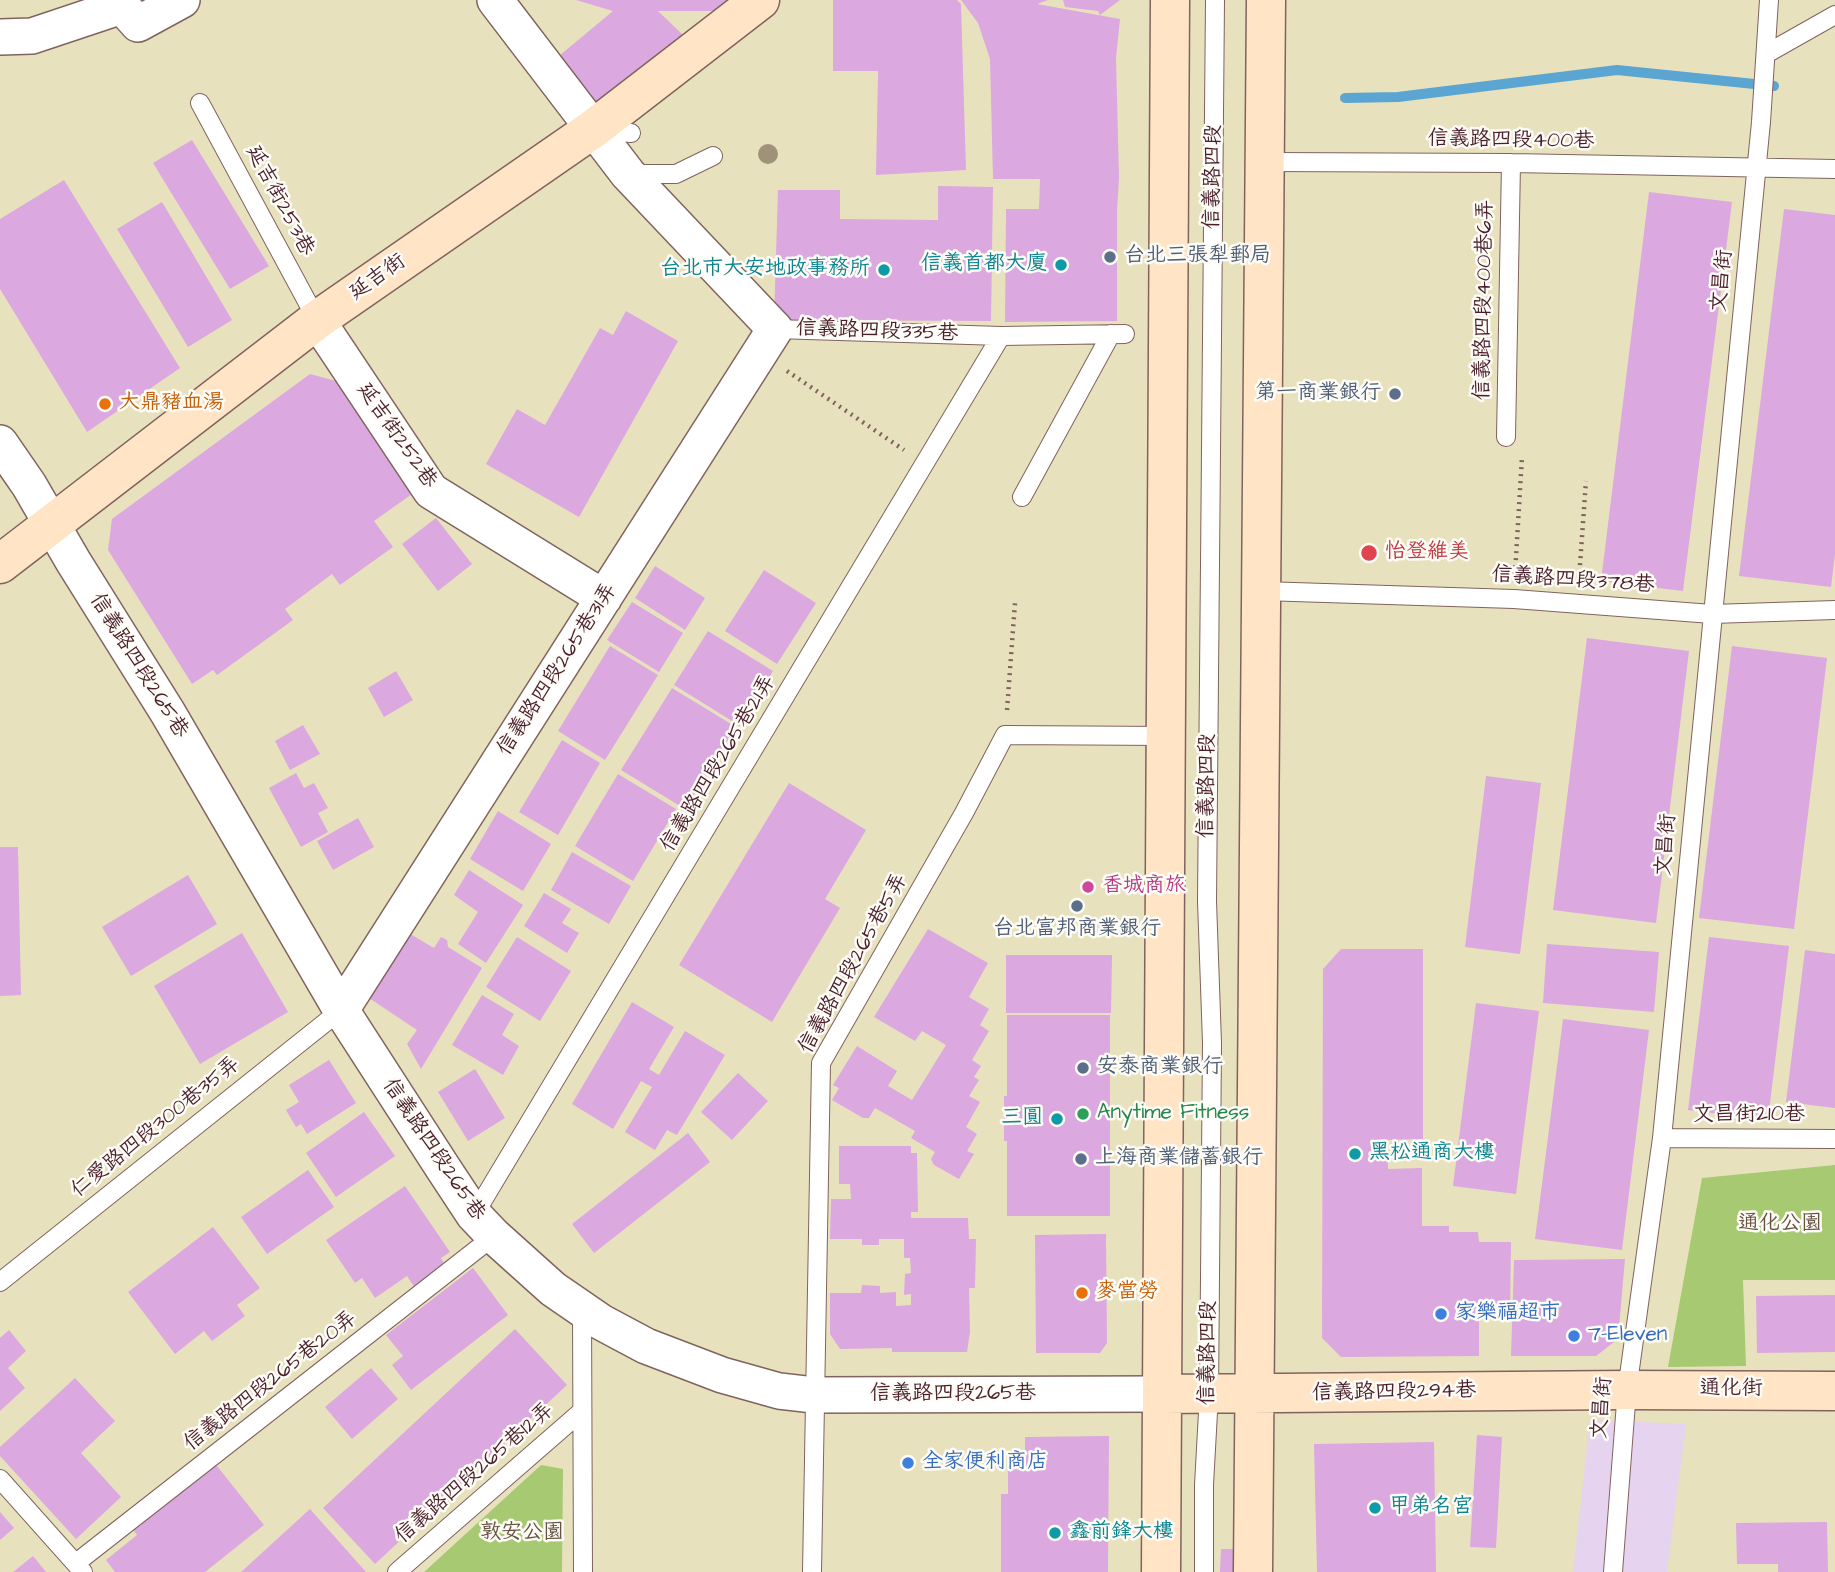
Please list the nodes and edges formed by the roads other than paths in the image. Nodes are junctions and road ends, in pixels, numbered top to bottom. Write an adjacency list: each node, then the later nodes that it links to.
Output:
1 (181, 0): 9 (street)
2 (495, 0): 12 (street, 信義路四段335巷)
3 (760, 0): 12 (main road, 延吉街)
4 (1170, 0): 32 (main road, 信義路四段)
5 (1215, 0): 42 (lane, 信義路四段)
6 (1266, 0): 15 (main road, 信義路四段)
7 (1769, 0): 10 (lane)
8 (1835, 15): 10 (lane)
9 (0, 37)
10 (1766, 59): 17 (lane, 文昌街)
11 (200, 103): 20 (lane, 延吉街253巷)
12 (593, 129): 13 (lane); 19 (street, 信義路四段335巷); 20 (main road, 延吉街)
13 (631, 133)
14 (713, 156): 19 (lane)
15 (1265, 162): 16 (lane, 信義路四段400巷); 28 (main road, 信義路四段)
16 (1510, 163): 17 (lane, 信義路四段400巷); 23 (lane, 信義路四段400巷6弄)
17 (1756, 169): 18 (lane, 信義路四段400巷); 31 (lane, 文昌街)
18 (1835, 169)
19 (628, 174): 22 (street, 信義路四段335巷)
20 (317, 320): 26 (main road, 延吉街); 29 (street, 延吉街252巷)
21 (1001, 336): 22 (lane, 信義路四段335巷); 25 (lane, 信義路四段335巷); 36 (lane, 信義路四段265巷21弄)
22 (767, 341): 29 (street, 信義路四段265巷31弄)
23 (1506, 437)
24 (0, 443): 26 (street, 信義路四段265巷)
25 (1022, 497)
26 (52, 522): 27 (main road, 延吉街); 33 (street, 信義路四段265巷)
27 (0, 564)
28 (1262, 591): 31 (lane, 信義路四段378巷); 43 (main road, 信義路四段)
29 (604, 598): 33 (street, 信義路四段265巷31弄)
30 (1835, 610): 31 (lane, 信義路四段378巷)
31 (1712, 614): 34 (lane, 文昌街)
32 (1166, 736): 41 (main road, 信義路四段); 44 (lane, 信義路四段265巷5弄)
33 (341, 1010): 36 (street, 信義路四段265巷); 37 (lane, 仁愛路四段300巷35弄)
34 (1662, 1138): 35 (lane, 文昌街210巷); 39 (lane, 文昌街)
35 (1835, 1139)
36 (484, 1226): 38 (street, 信義路四段265巷); 47 (lane, 信義路四段265巷20弄)
37 (0, 1282)
38 (582, 1309): 44 (street, 信義路四段265巷); 45 (lane)
39 (1626, 1390): 40 (main road, 通化街); 43 (main road, 信義路四段294巷); 54 (lane, 文昌街)
40 (1835, 1391)
41 (1162, 1394): 42 (main road, 信義路四段294巷); 44 (street, 信義路四段265巷); 51 (main road, 信義路四段)
42 (1209, 1394): 43 (main road, 信義路四段294巷); 52 (lane, 信義路四段)
43 (1254, 1394): 53 (main road, 信義路四段)
44 (814, 1395): 50 (lane, 信義路四段265巷5弄)
45 (582, 1410): 48 (lane, 信義路四段265巷12弄); 49 (lane)
46 (0, 1479): 47 (lane)
47 (79, 1568)
48 (397, 1572)
49 (583, 1572)
50 (812, 1572)
51 (1161, 1572)
52 (1204, 1572)
53 (1253, 1572)
54 (1614, 1572)

